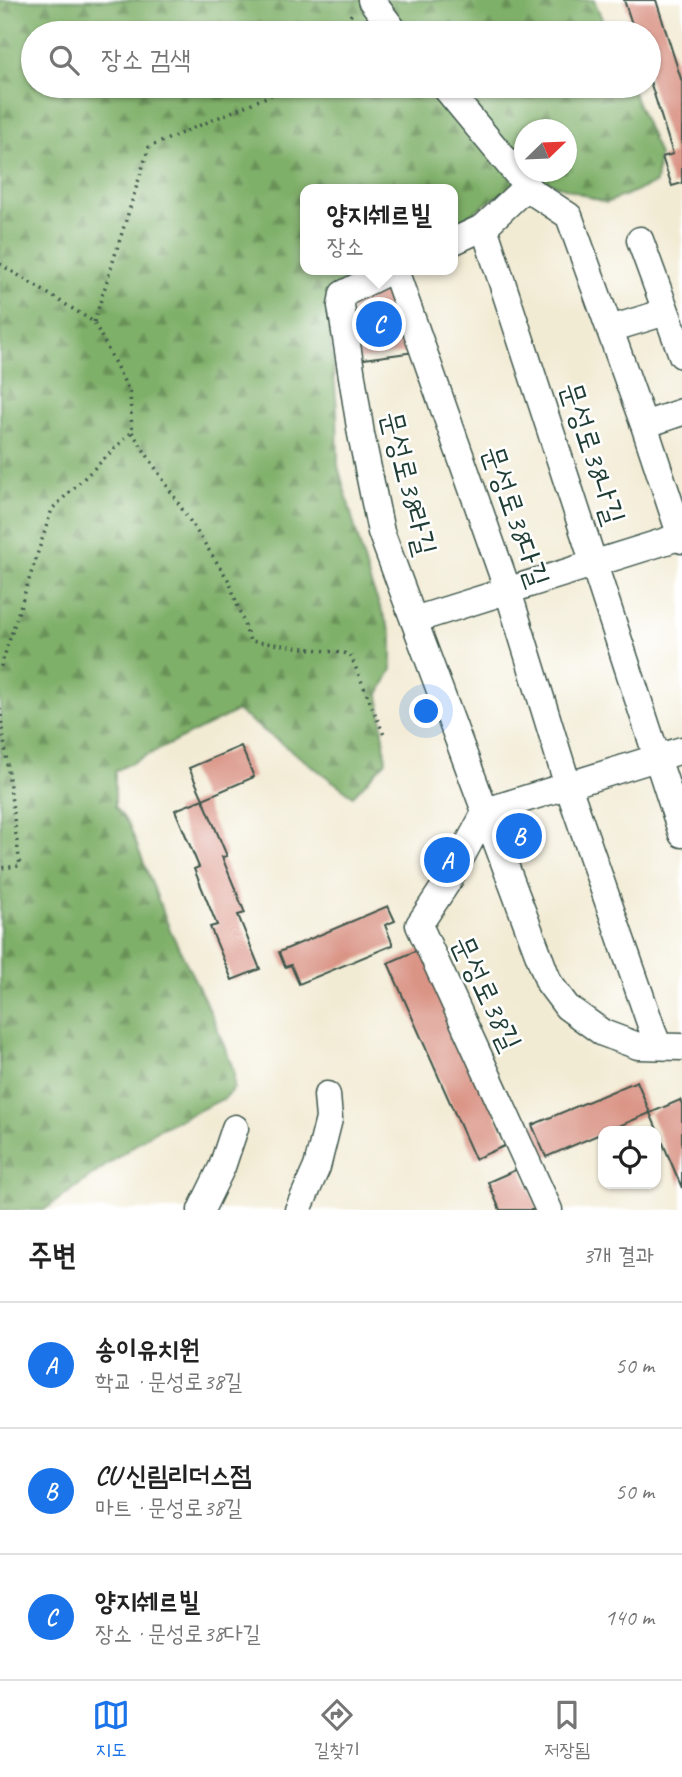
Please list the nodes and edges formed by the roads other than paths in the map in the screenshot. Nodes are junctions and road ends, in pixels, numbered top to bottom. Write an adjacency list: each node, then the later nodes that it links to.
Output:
1 (363, 6): 2 (street)
2 (381, 21)
3 (454, 98): 4 (street)
4 (527, 186): 5 (street); 11 (street)
5 (484, 227): 6 (street); 16 (street, 문성로38나길)
6 (458, 240)
7 (640, 240): 10 (street)
8 (383, 275): 18 (street, 문성로38라길)
9 (395, 275): 17 (street, 문성로38다길)
10 (666, 312): 11 (street); 12 (street)
11 (610, 329): 14 (street)
12 (682, 355)
13 (682, 412): 14 (street)
14 (645, 425): 15 (street)
15 (682, 537): 16 (street)
16 (594, 563): 17 (street); 19 (street, 문성로38나길)
17 (508, 591): 18 (street); 20 (street, 문성로38다길)
18 (414, 620): 21 (street, 문성로38라길)
19 (670, 753): 20 (street); 22 (street)
20 (568, 786): 21 (street); 23 (street, 문성로38길)
21 (486, 811): 23 (street, 문성로38길); 28 (street, 문성로38길)
22 (682, 834)
23 (670, 1046)
24 (327, 1095): 27 (street)
25 (234, 1128): 26 (street)
26 (201, 1210)
27 (298, 1210)
28 (549, 1210)

